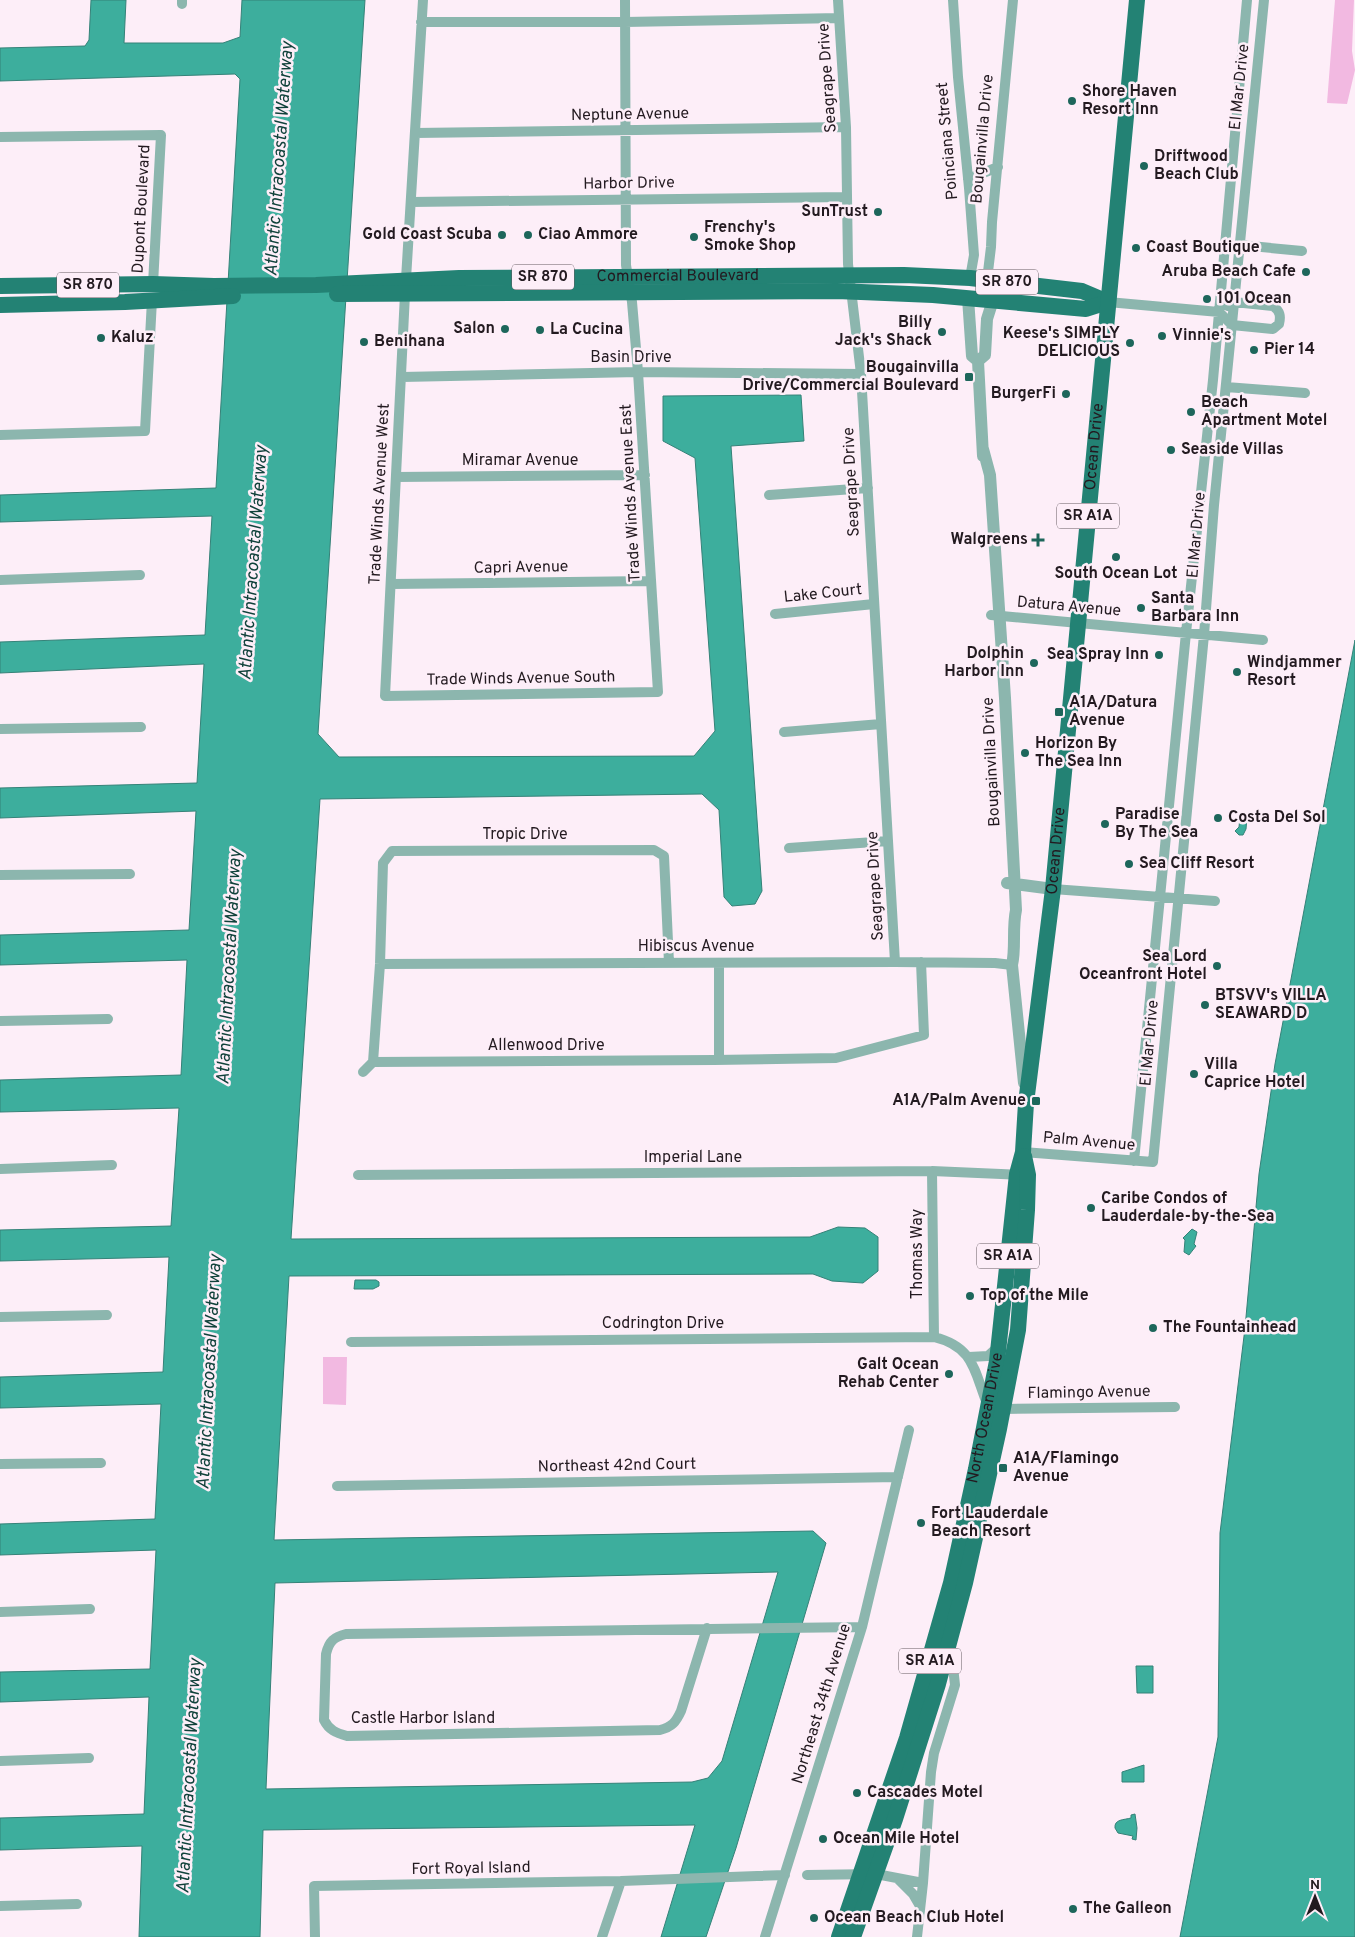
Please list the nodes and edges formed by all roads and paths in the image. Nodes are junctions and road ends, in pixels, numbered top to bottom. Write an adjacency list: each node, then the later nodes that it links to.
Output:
1 (423, 0): 10 (street, Trade Winds Avenue West)
2 (625, 0): 11 (street)
3 (838, 0): 9 (street, Seagrape Drive)
4 (953, 0): 19 (street, Poinciana Street)
5 (1013, 0): 18 (street, Bougainvilla Drive)
6 (1137, 0): 37 (main road, Ocean Drive / SR A1A)
7 (1247, 0): 14 (street, El Mar Drive)
8 (1264, 0): 15 (street, El Mar Drive)
9 (839, 18): 11 (street); 12 (street, Seagrape Drive)
10 (421, 22): 11 (street); 16 (street, Trade Winds Avenue West)
11 (625, 22): 13 (street)
12 (846, 127): 13 (street, Neptune Avenue); 20 (street, Seagrape Drive)
13 (625, 130): 16 (street, Neptune Avenue); 21 (street)
14 (1234, 130): 15 (street); 40 (street, El Mar Drive)
15 (1251, 131): 23 (street, El Mar Drive)
16 (415, 133): 22 (street, Trade Winds Avenue West)
17 (0, 138): 33 (street, Dupont Boulevard)
18 (998, 167): 19 (street); 24 (street, Bougainvilla Drive)
19 (968, 184): 25 (street, Poinciana Street)
20 (847, 197): 21 (street, Harbor Drive); 27 (street, Seagrape Drive)
21 (625, 199): 22 (street, Harbor Drive); 30 (street, Trade Winds Avenue East)
22 (411, 202): 32 (street, Trade Winds Avenue West)
23 (1240, 245): 26 (street); 38 (street, El Mar Drive)
24 (991, 247): 25 (street); 29 (street, Bougainvilla Drive)
25 (973, 249): 28 (street, Poinciana Street)
26 (1302, 251)
27 (850, 275): 28 (main road, Commercial Boulevard / SR 870); 30 (main road, Commercial Boulevard / SR 870); 34 (street, Seagrape Drive)
28 (970, 278): 29 (main road, Commercial Boulevard / SR 870)
29 (987, 280): 35 (main road); 37 (main road, Commercial Boulevard / SR 870)
30 (629, 284): 32 (main road, Commercial Boulevard / SR 870); 32 (main road, Commercial Boulevard / SR 870); 34 (main road, Commercial Boulevard / SR 870); 43 (street, Trade Winds Avenue East)
31 (0, 286): 33 (main road, SR 870)
32 (406, 287): 33 (main road, Commercial Boulevard / SR 870); 45 (street, Trade Winds Avenue West)
33 (153, 292): 39 (main road, SR 870); 48 (street, Dupont Boulevard)
34 (853, 292): 35 (main road, Commercial Boulevard / SR 870); 44 (street, Seagrape Drive)
35 (968, 298): 36 (main road, Commercial Boulevard / SR 870); 42 (street)
36 (993, 300): 37 (main road, Commercial Boulevard / SR 870); 42 (street, Bougainvilla Drive)
37 (1108, 302): 40 (street, Commercial Boulevard); 60 (main road, Ocean Drive / SR A1A)
38 (1234, 302): 40 (street); 41 (street, El Mar Drive); 41 (street)
39 (0, 305)
40 (1219, 312): 41 (street); 61 (street, El Mar Drive)
41 (1232, 324): 46 (street, El Mar Drive)
42 (978, 361): 59 (street, Bougainvilla Drive)
43 (638, 372): 44 (street, Basin Drive); 45 (street, Basin Drive); 49 (street, Trade Winds Avenue East)
44 (861, 374): 51 (street, Seagrape Drive)
45 (402, 376): 50 (street, Trade Winds Avenue West)
46 (1226, 387): 47 (street); 62 (street, El Mar Drive)
47 (1305, 393)
48 (0, 435)
49 (645, 475): 50 (street, Miramar Avenue); 55 (street, Trade Winds Avenue East)
50 (396, 477): 56 (street, Trade Winds Avenue West)
51 (868, 488): 52 (street); 57 (street, Seagrape Drive)
52 (769, 495)
53 (140, 575): 54 (street)
54 (0, 580)
55 (651, 581): 56 (street, Capri Avenue); 64 (street, Trade Winds Avenue East)
56 (391, 584): 65 (street, Trade Winds Avenue West)
57 (874, 604): 58 (street, Lake Court); 66 (street, Seagrape Drive)
58 (775, 614)
59 (995, 615): 60 (street, Datura Avenue); 72 (street, Bougainvilla Drive); 75 (street, Bougainvilla Drive)
60 (1078, 623): 61 (street, Datura Avenue); 77 (main road, Ocean Drive / SR A1A)
61 (1186, 633): 62 (street, Datura Avenue); 78 (street, El Mar Drive)
62 (1204, 635): 63 (street, Datura Avenue); 79 (street, El Mar Drive)
63 (1263, 640)
64 (658, 692): 65 (street, Trade Winds Avenue South)
65 (385, 696)
66 (881, 724): 69 (street); 70 (street, Seagrape Drive)
67 (142, 727): 68 (street)
68 (0, 729)
69 (784, 732)
70 (888, 841): 71 (street); 81 (street, Seagrape Drive)
71 (789, 848)
72 (1014, 859): 75 (street, Bougainvilla Drive); 76 (street)
73 (130, 874): 74 (street)
74 (0, 876)
75 (1011, 883): 76 (street); 86 (street, Bougainvilla Drive)
76 (1036, 886): 77 (street)
77 (1053, 889): 78 (street); 92 (main road, Ocean Drive / SR A1A)
78 (1160, 897): 79 (street); 94 (street, El Mar Drive)
79 (1179, 898): 80 (street); 95 (street, El Mar Drive)
80 (1215, 901)
81 (895, 962): 82 (street, Hibiscus Avenue); 85 (street, Hibiscus Avenue)
82 (921, 962): 86 (street, Hibiscus Avenue); 89 (street, Allenwood Drive)
83 (669, 963): 84 (street, Hibiscus Avenue); 84 (street, Tropic Drive); 85 (street, Hibiscus Avenue)
84 (380, 964): 90 (street)
85 (719, 964): 89 (street)
86 (1012, 966): 92 (street, Bougainvilla Drive)
87 (108, 1019): 88 (street)
88 (0, 1021)
89 (719, 1060): 90 (street, Allenwood Drive)
90 (373, 1062): 91 (street)
91 (363, 1072)
92 (1026, 1103): 93 (main road, North Ocean Drive / SR A1A)
93 (1023, 1152): 94 (street, Palm Avenue); 100 (main road, North Ocean Drive / SR A1A)
94 (1134, 1161): 95 (street, Palm Avenue)
95 (1153, 1162)
96 (112, 1165): 97 (street)
97 (0, 1169)
98 (932, 1171): 99 (street, Imperial Lane); 100 (street, Imperial Lane); 103 (street, Thomas Way)
99 (358, 1175)
100 (1022, 1175): 105 (main road, North Ocean Drive / SR A1A); 108 (main road, North Ocean Drive / SR A1A)
101 (107, 1314): 102 (street)
102 (0, 1317)
103 (934, 1337): 104 (street, Codrington Drive); 106 (street, Codrington Drive)
104 (351, 1342)
105 (999, 1346): 106 (street); 108 (main road, North Ocean Drive / SR A1A)
106 (969, 1357): 108 (street, Codrington Drive)
107 (1175, 1407): 108 (street, Flamingo Avenue)
108 (995, 1408): 118 (main road, North Ocean Drive / SR A1A); 119 (main road, North Ocean Drive / SR A1A)
109 (909, 1430): 112 (street)
110 (101, 1463): 111 (street)
111 (0, 1464)
112 (898, 1477): 113 (street, Northeast 42nd Court); 116 (street, Northeast 34th Avenue)
113 (337, 1486)
114 (90, 1609): 115 (street)
115 (0, 1612)
116 (862, 1627): 117 (street, Castle Harbor Island); 122 (street, Northeast 34th Avenue)
117 (707, 1628): 117 (street, Castle Harbor Island)
118 (950, 1642): 119 (main road, North Ocean Drive / SR A1A); 127 (street)
119 (915, 1736): 124 (main road, SR A1A)
120 (89, 1758): 121 (street)
121 (0, 1761)
122 (785, 1875): 126 (street); 133 (street, Northeast 34th Avenue)
123 (807, 1875): 124 (street)
124 (868, 1875): 125 (street); 134 (main road, SR A1A); 135 (main road, SR A1A)
125 (897, 1878): 127 (street); 130 (street)
126 (621, 1882): 131 (street, Fort Royal Island); 132 (street)
127 (923, 1883): 130 (street)
128 (77, 1904): 129 (street)
129 (0, 1906)
130 (920, 1906): 136 (street)
131 (315, 1937)
132 (602, 1937)
133 (765, 1937)
134 (839, 1937)
135 (853, 1937)
136 (917, 1937)

